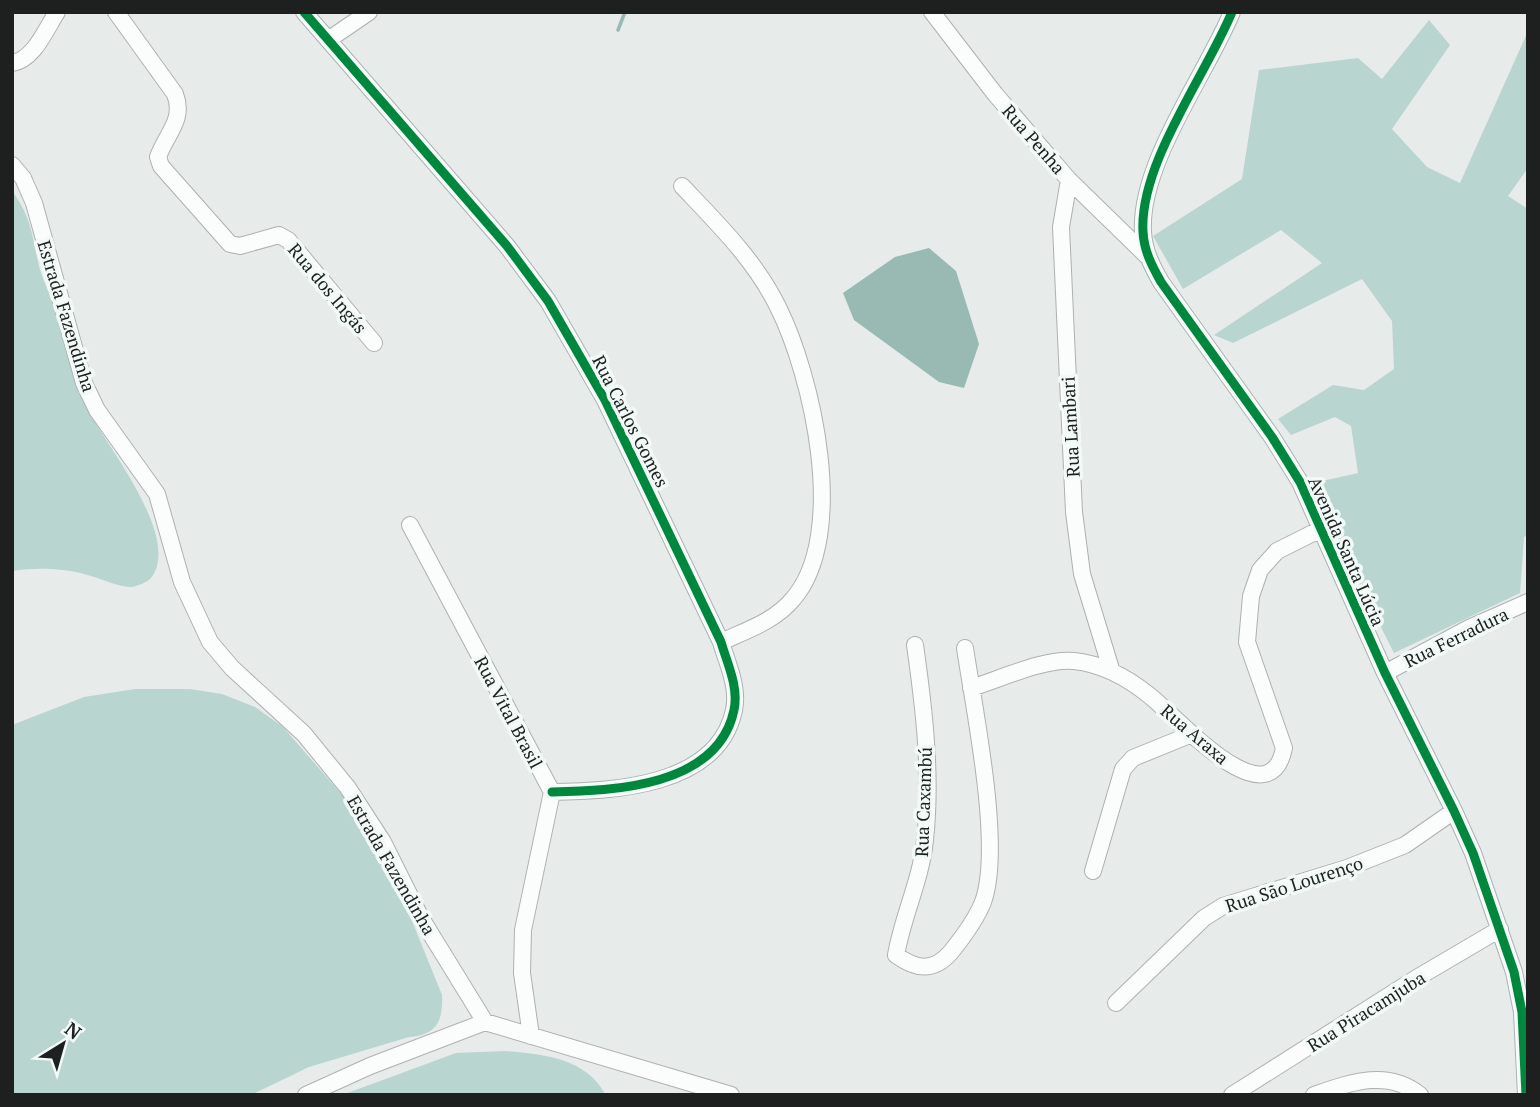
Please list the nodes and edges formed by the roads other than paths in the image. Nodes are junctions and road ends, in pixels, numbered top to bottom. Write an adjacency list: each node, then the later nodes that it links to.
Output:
1 (57, 12): 8 (street)
2 (116, 12): 13 (street, Rua dos Ingás)
3 (304, 12): 7 (street, Rua Carlos Gomes)
4 (369, 12): 7 (street)
5 (932, 12): 10 (street, Rua Penha)
6 (1232, 12): 12 (street, Avenida Santa Lúcia)
7 (328, 40): 17 (street, Rua Carlos Gomes)
8 (12, 63)
9 (12, 165): 30 (street, Estrada Fazendinha)
10 (1069, 180): 12 (street, Rua Penha); 20 (street, Rua Lambari)
11 (682, 186): 17 (street)
12 (1147, 256): 15 (street, Avenida Santa Lúcia)
13 (374, 343)
14 (410, 525): 24 (street, Rua Vital Brasil)
15 (1319, 530): 21 (street, Avenida Santa Lúcia); 23 (street, Rua Araxa)
16 (1528, 602): 21 (street, Rua Ferradura)
17 (721, 642): 24 (street, Rua Carlos Gomes)
18 (915, 645): 22 (street, Rua Caxambú)
19 (965, 648): 22 (street, Rua Caxambú)
20 (1111, 669): 22 (street, Rua Araxa); 23 (street, Rua Araxa)
21 (1385, 673): 25 (street, Avenida Santa Lúcia)
22 (971, 688)
23 (1192, 734): 26 (street)
24 (551, 792): 31 (street)
25 (1454, 811): 27 (street, Avenida Santa Lúcia); 28 (street, Rua São Lourenço)
26 (1093, 871)
27 (1500, 929): 29 (street, Avenida Santa Lúcia); 35 (street, Rua Piracamjuba)
28 (1116, 1003)
29 (1525, 1009): 38 (street, Avenida Santa Lúcia)
30 (485, 1022): 31 (street); 33 (street)
31 (531, 1036): 32 (street)
32 (682, 1088): 34 (street)
33 (306, 1095)
34 (731, 1095)
35 (1233, 1095)
36 (1314, 1095): 37 (street)
37 (1420, 1095)
38 (1527, 1095)

